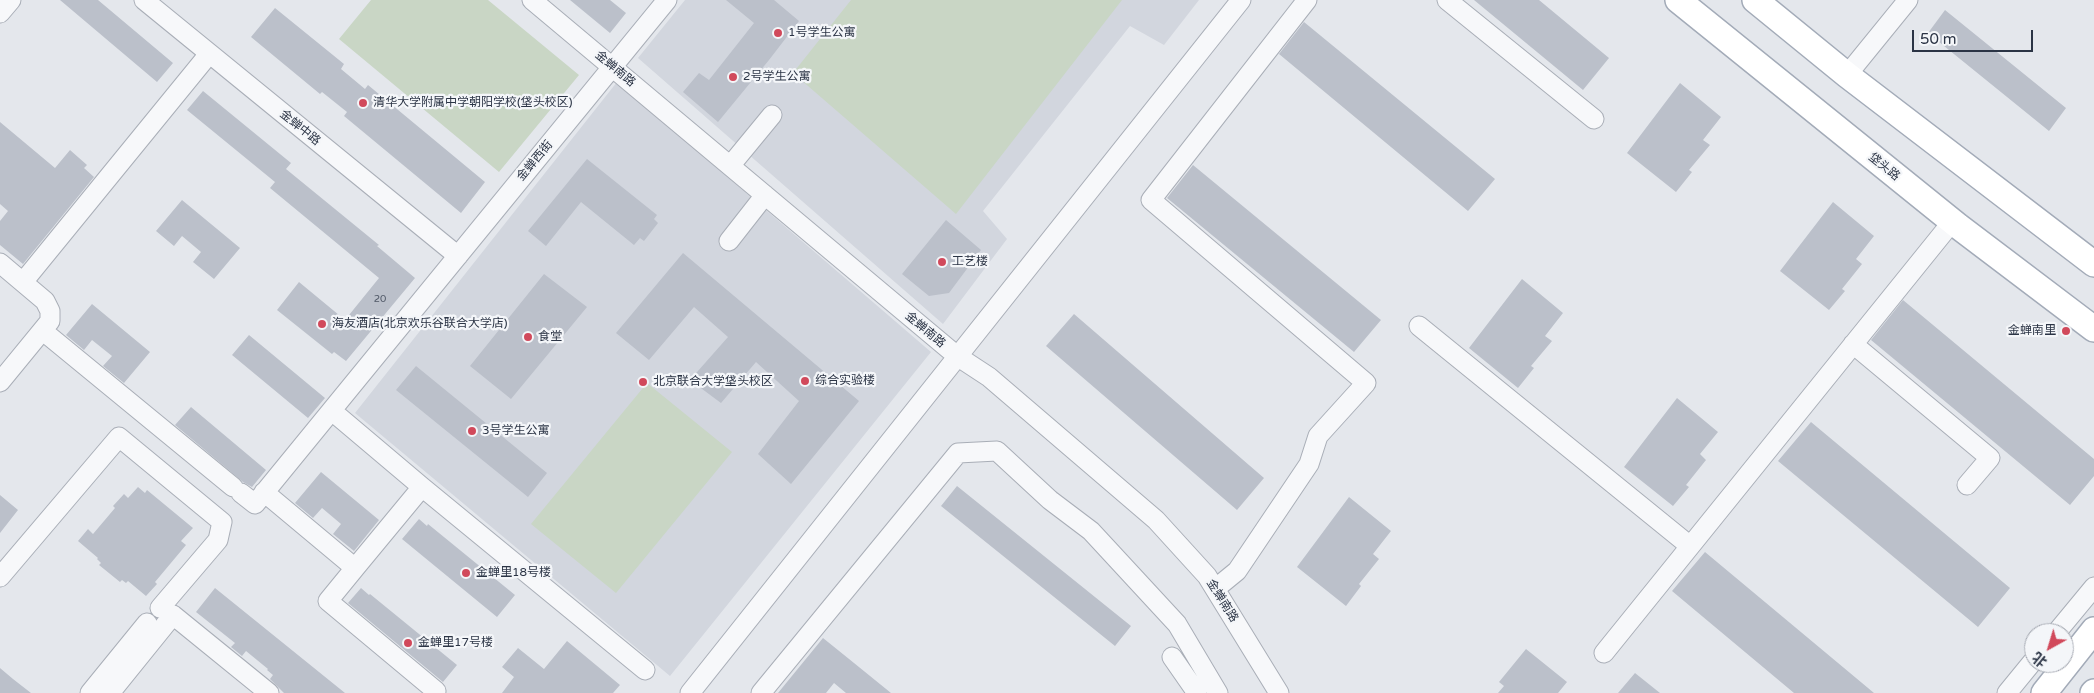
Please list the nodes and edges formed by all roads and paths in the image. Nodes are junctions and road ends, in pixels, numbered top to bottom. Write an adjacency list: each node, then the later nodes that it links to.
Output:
1 (11, 0): 11 (street)
2 (144, 0): 12 (street, 金蝉中路)
3 (532, 0): 13 (street, 金蝉南路)
4 (667, 0): 13 (street, 金蝉西街)
5 (1241, 0): 29 (street)
6 (1307, 0): 39 (street)
7 (1447, 0): 16 (street)
8 (1678, 0): 19 (main road, 垡头路)
9 (1755, 0): 14 (main road)
10 (1908, 0): 14 (street)
11 (0, 13)
12 (209, 54): 21 (street, 金蝉中路); 24 (street)
13 (613, 67): 17 (street, 金蝉南路); 21 (street, 金蝉西街)
14 (1847, 75): 23 (main road)
15 (772, 115): 17 (street)
16 (1594, 119)
17 (730, 166): 18 (street, 金蝉南路)
18 (765, 195): 20 (street); 29 (street, 金蝉南路)
19 (1952, 222): 26 (main road, 垡头路); 28 (street)
20 (729, 241)
21 (458, 256): 31 (street, 金蝉西街)
22 (0, 263): 24 (street)
23 (2094, 264)
24 (23, 282): 27 (street)
25 (1419, 326): 35 (street)
26 (2094, 330)
27 (43, 331): 30 (street); 34 (street)
28 (1853, 344): 32 (street); 35 (street)
29 (957, 356): 39 (street, 金蝉南路); 52 (street)
30 (0, 382)
31 (332, 410): 33 (street); 34 (street, 金蝉西街)
32 (1967, 486)
33 (422, 487): 36 (street); 46 (street)
34 (264, 492): 36 (street)
35 (1690, 546): 44 (street)
36 (355, 568): 48 (street)
37 (0, 578): 40 (street)
38 (2094, 587): 42 (street)
39 (1215, 589): 56 (street, 金蝉南路)
40 (160, 608)
41 (147, 623): 49 (street)
42 (2064, 623)
43 (2094, 630): 58 (main road)
44 (1604, 653)
45 (1172, 657): 54 (street)
46 (645, 670)
47 (2024, 672): 57 (street)
48 (436, 691)
49 (90, 693)
50 (110, 693): 51 (street)
51 (269, 693)
52 (690, 693)
53 (761, 693): 55 (street)
54 (1197, 693)
55 (1218, 693)
56 (1279, 693)
57 (2007, 693)
58 (2044, 693)

